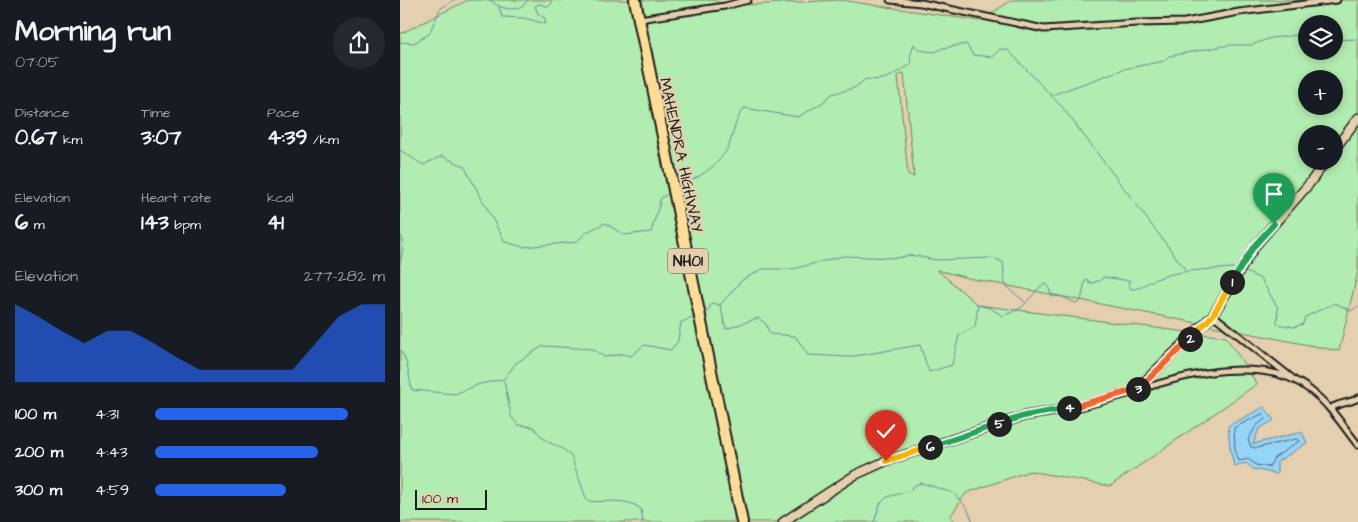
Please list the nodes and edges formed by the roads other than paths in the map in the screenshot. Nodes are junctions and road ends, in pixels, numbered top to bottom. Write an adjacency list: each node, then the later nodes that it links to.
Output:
1 (635, 0): 5 (highway, MAHENDRA HIGHWAY / NH01)
2 (748, 0): 5 (street)
3 (890, 0): 4 (street)
4 (1337, 0)
5 (639, 19): 15 (highway, MAHENDRA HIGHWAY / NH01)
6 (1358, 118): 7 (street)
7 (1343, 138)
8 (1319, 170): 9 (street)
9 (1213, 315): 10 (street); 11 (street)
10 (1294, 380): 11 (street); 13 (street)
11 (1135, 392): 16 (street)
12 (1358, 398): 13 (street)
13 (1330, 409): 14 (street)
14 (1358, 445)
15 (742, 522)
16 (783, 522)

